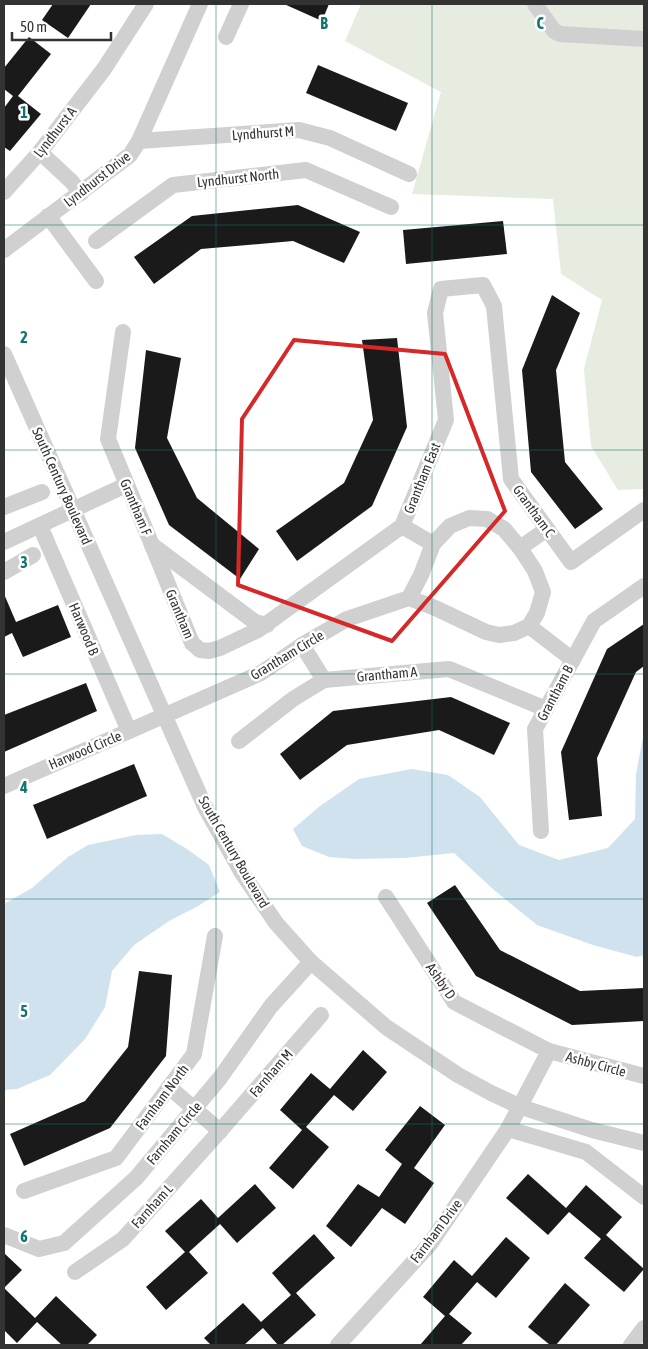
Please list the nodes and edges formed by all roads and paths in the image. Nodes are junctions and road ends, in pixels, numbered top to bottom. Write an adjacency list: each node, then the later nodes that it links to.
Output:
1 (146, 4): 8 (street, Lyndhurst A)
2 (200, 4): 7 (street, Lyndhurst Drive)
3 (241, 4): 5 (street)
4 (535, 4): 6 (street)
5 (226, 38)
6 (644, 39)
7 (139, 141): 9 (street, Lyndhurst M); 11 (street, Lyndhurst Drive)
8 (40, 152): 10 (street, Lyndhurst A); 11 (street)
9 (409, 174)
10 (4, 192)
11 (81, 193): 13 (street, Lyndhurst Drive)
12 (391, 207): 14 (street, Lyndhurst North)
13 (48, 216): 15 (street, Lyndhurst Drive); 16 (street)
14 (96, 241)
15 (4, 250)
16 (96, 281)
17 (435, 314): 26 (street, Grantham East); 27 (street, Grantham C)
18 (123, 332): 20 (street, Grantham F)
19 (4, 354): 23 (street, South Century Boulevard)
20 (126, 486): 23 (street); 30 (street, Grantham F)
21 (42, 492): 22 (street)
22 (4, 507)
23 (72, 510): 25 (street); 42 (street, South Century Boulevard)
24 (644, 510): 27 (street, Grantham C)
25 (40, 526): 28 (street); 43 (street, Harwood B)
26 (402, 526): 29 (street); 37 (street, Grantham East)
27 (547, 529): 31 (street)
28 (4, 542)
29 (433, 544): 31 (street); 35 (street)
30 (152, 545): 37 (street, Grantham F); 37 (street, Grantham)
31 (520, 548): 36 (street)
32 (33, 555): 33 (street)
33 (4, 572)
34 (644, 586): 39 (street, Grantham B)
35 (409, 598): 36 (street); 38 (street, Grantham Circle)
36 (528, 626): 39 (street)
37 (262, 627)
38 (302, 645): 40 (street); 42 (street, Grantham Circle)
39 (573, 660): 41 (street, Grantham B)
40 (324, 680): 41 (street, Grantham A); 44 (street, Grantham A)
41 (546, 709): 46 (street, Grantham B)
42 (165, 716): 43 (street, Harwood Circle); 49 (street, South Century Boulevard)
43 (129, 731): 45 (street, Harwood Circle)
44 (239, 741)
45 (4, 786)
46 (541, 831)
47 (386, 897): 51 (street, Ashby D)
48 (215, 936): 53 (street, Farnham North)
49 (311, 962): 54 (street, South Century Boulevard); 55 (street, Farnham Circle)
50 (321, 1015): 57 (street, Farnham M)
51 (549, 1052): 52 (street, Ashby Circle); 54 (street, Ashby Circle)
52 (644, 1076)
53 (169, 1088): 55 (street); 59 (street, Farnham North)
54 (521, 1107): 56 (street, Farnham Drive); 58 (street, South Century Boulevard)
55 (195, 1108): 57 (street); 61 (street, Farnham Circle)
56 (508, 1129): 60 (street); 64 (street, Farnham Drive)
57 (220, 1131): 62 (street, Farnham L)
58 (644, 1143)
59 (24, 1191)
60 (644, 1196)
61 (4, 1235)
62 (75, 1272)
63 (644, 1328): 65 (street)
64 (338, 1345)
65 (630, 1345)

